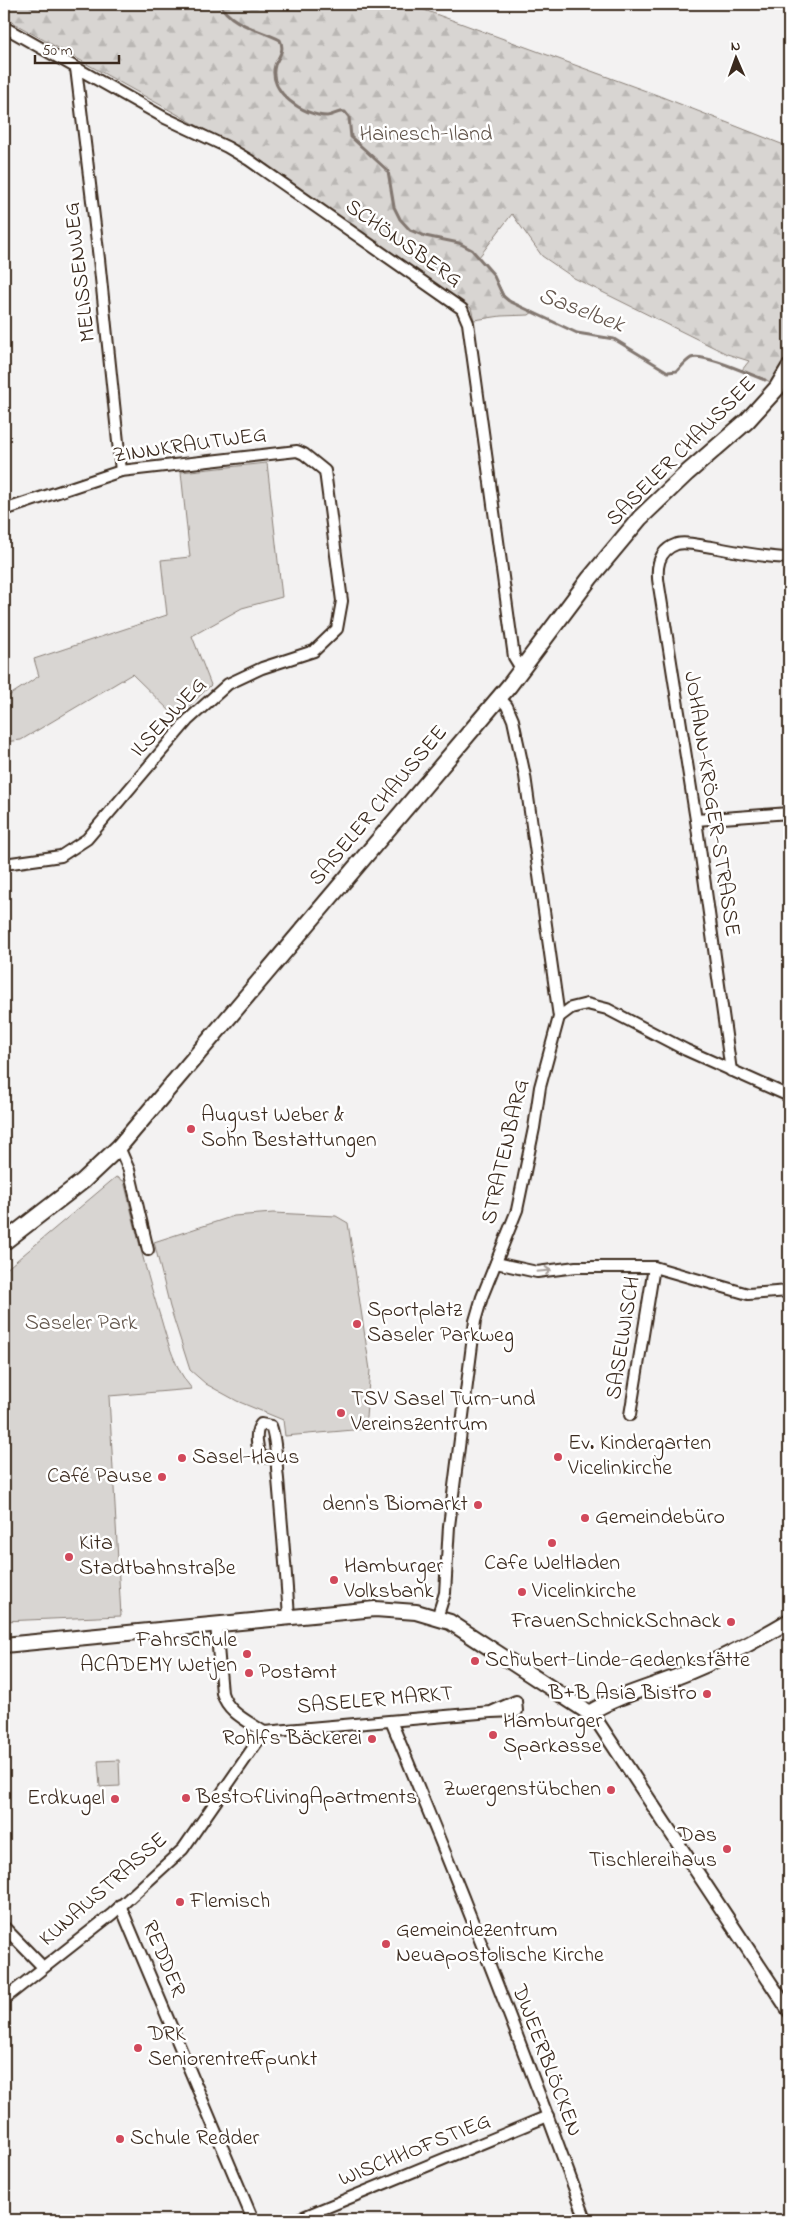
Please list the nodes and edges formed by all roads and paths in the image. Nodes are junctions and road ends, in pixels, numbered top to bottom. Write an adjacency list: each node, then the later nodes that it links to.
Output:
1 (4, 28): 2 (street, SCHÖNSBERG)
2 (76, 68): 5 (street, MELISSENWEG); 8 (street, SCHÖNSBERG)
3 (789, 368): 8 (main road, SASELER CHAUSSEE)
4 (297, 451): 5 (street, ZINNKRAUTWEG); 12 (street, ILSENWEG)
5 (121, 471): 6 (street, ZINNKRAUTWEG)
6 (4, 510)
7 (789, 558): 11 (street, JOHANN-KRÖGER-STRASSE)
8 (522, 670): 9 (main road, SASELER CHAUSSEE)
9 (500, 697): 13 (street, STRATENBARG); 16 (main road, SASELER CHAUSSEE)
10 (789, 813): 11 (street)
11 (696, 820): 14 (street, JOHANN-KRÖGER-STRASSE)
12 (4, 864)
13 (559, 1017): 14 (street); 19 (street, STRATENBARG)
14 (731, 1070): 15 (street)
15 (789, 1096)
16 (119, 1147): 17 (main road, SASELER CHAUSSEE); 18 (street)
17 (4, 1242)
18 (148, 1250)
19 (496, 1263): 20 (street, one-way to 20); 25 (street, STRATENBARG)
20 (654, 1267): 21 (street); 22 (street, SASELWISCH)
21 (789, 1292)
22 (630, 1415)
23 (276, 1458): 24 (street)
24 (288, 1617): 25 (main road); 27 (main road)
25 (437, 1618): 30 (main road)
26 (789, 1621): 30 (main road)
27 (216, 1624): 28 (main road); 32 (street)
28 (4, 1644)
29 (491, 1712): 31 (street, SASELER MARKT)
30 (589, 1713): 37 (street)
31 (391, 1721): 32 (street, SASELER MARKT); 38 (street, DWEERBLÖCKEN)
32 (264, 1732): 33 (street, KUNAUSTRASSE)
33 (120, 1905): 35 (street, KUNAUSTRASSE); 39 (street, REDDER)
34 (4, 1927): 35 (street)
35 (43, 1967): 36 (street, KUNAUSTRASSE)
36 (4, 1999)
37 (789, 2011)
38 (548, 2116): 40 (street, WISCHHOFSTIEG); 41 (street, DWEERBLÖCKEN)
39 (253, 2220)
40 (296, 2220)
41 (586, 2220)

